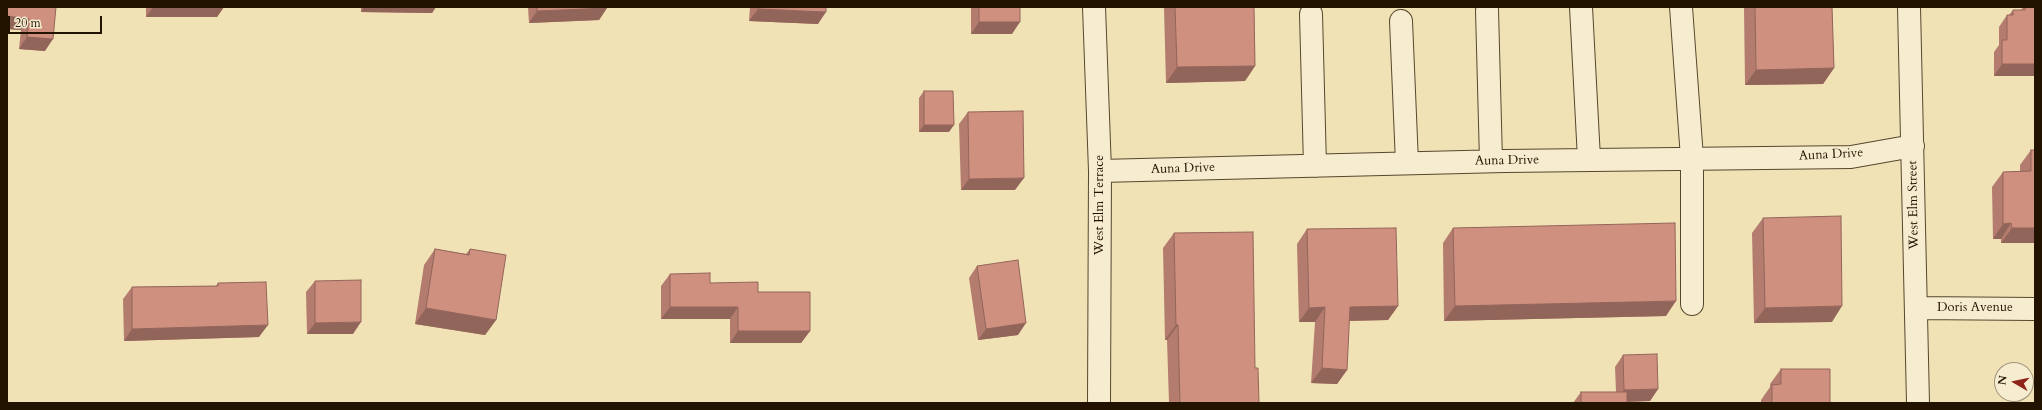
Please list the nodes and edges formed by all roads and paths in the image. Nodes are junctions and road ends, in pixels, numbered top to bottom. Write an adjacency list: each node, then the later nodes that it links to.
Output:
1 (1094, 7): 14 (street, West Elm Terrace)
2 (1580, 7): 10 (street)
3 (1681, 7): 9 (street)
4 (1909, 7): 8 (street, West Elm Street)
5 (1487, 10): 11 (street)
6 (1311, 14): 13 (street)
7 (1401, 21): 12 (street)
8 (1913, 146): 9 (street, Auna Drive); 16 (street, West Elm Street)
9 (1692, 158): 10 (street, Auna Drive); 15 (street)
10 (1588, 160): 11 (street, Auna Drive)
11 (1491, 161): 12 (street, Auna Drive)
12 (1407, 163): 13 (street, Auna Drive)
13 (1315, 166): 14 (street, Auna Drive)
14 (1100, 171): 18 (street, West Elm Terrace)
15 (1692, 304)
16 (1916, 308): 17 (street, Doris Avenue); 19 (street, West Elm Street)
17 (2035, 308)
18 (1099, 403)
19 (1918, 403)

